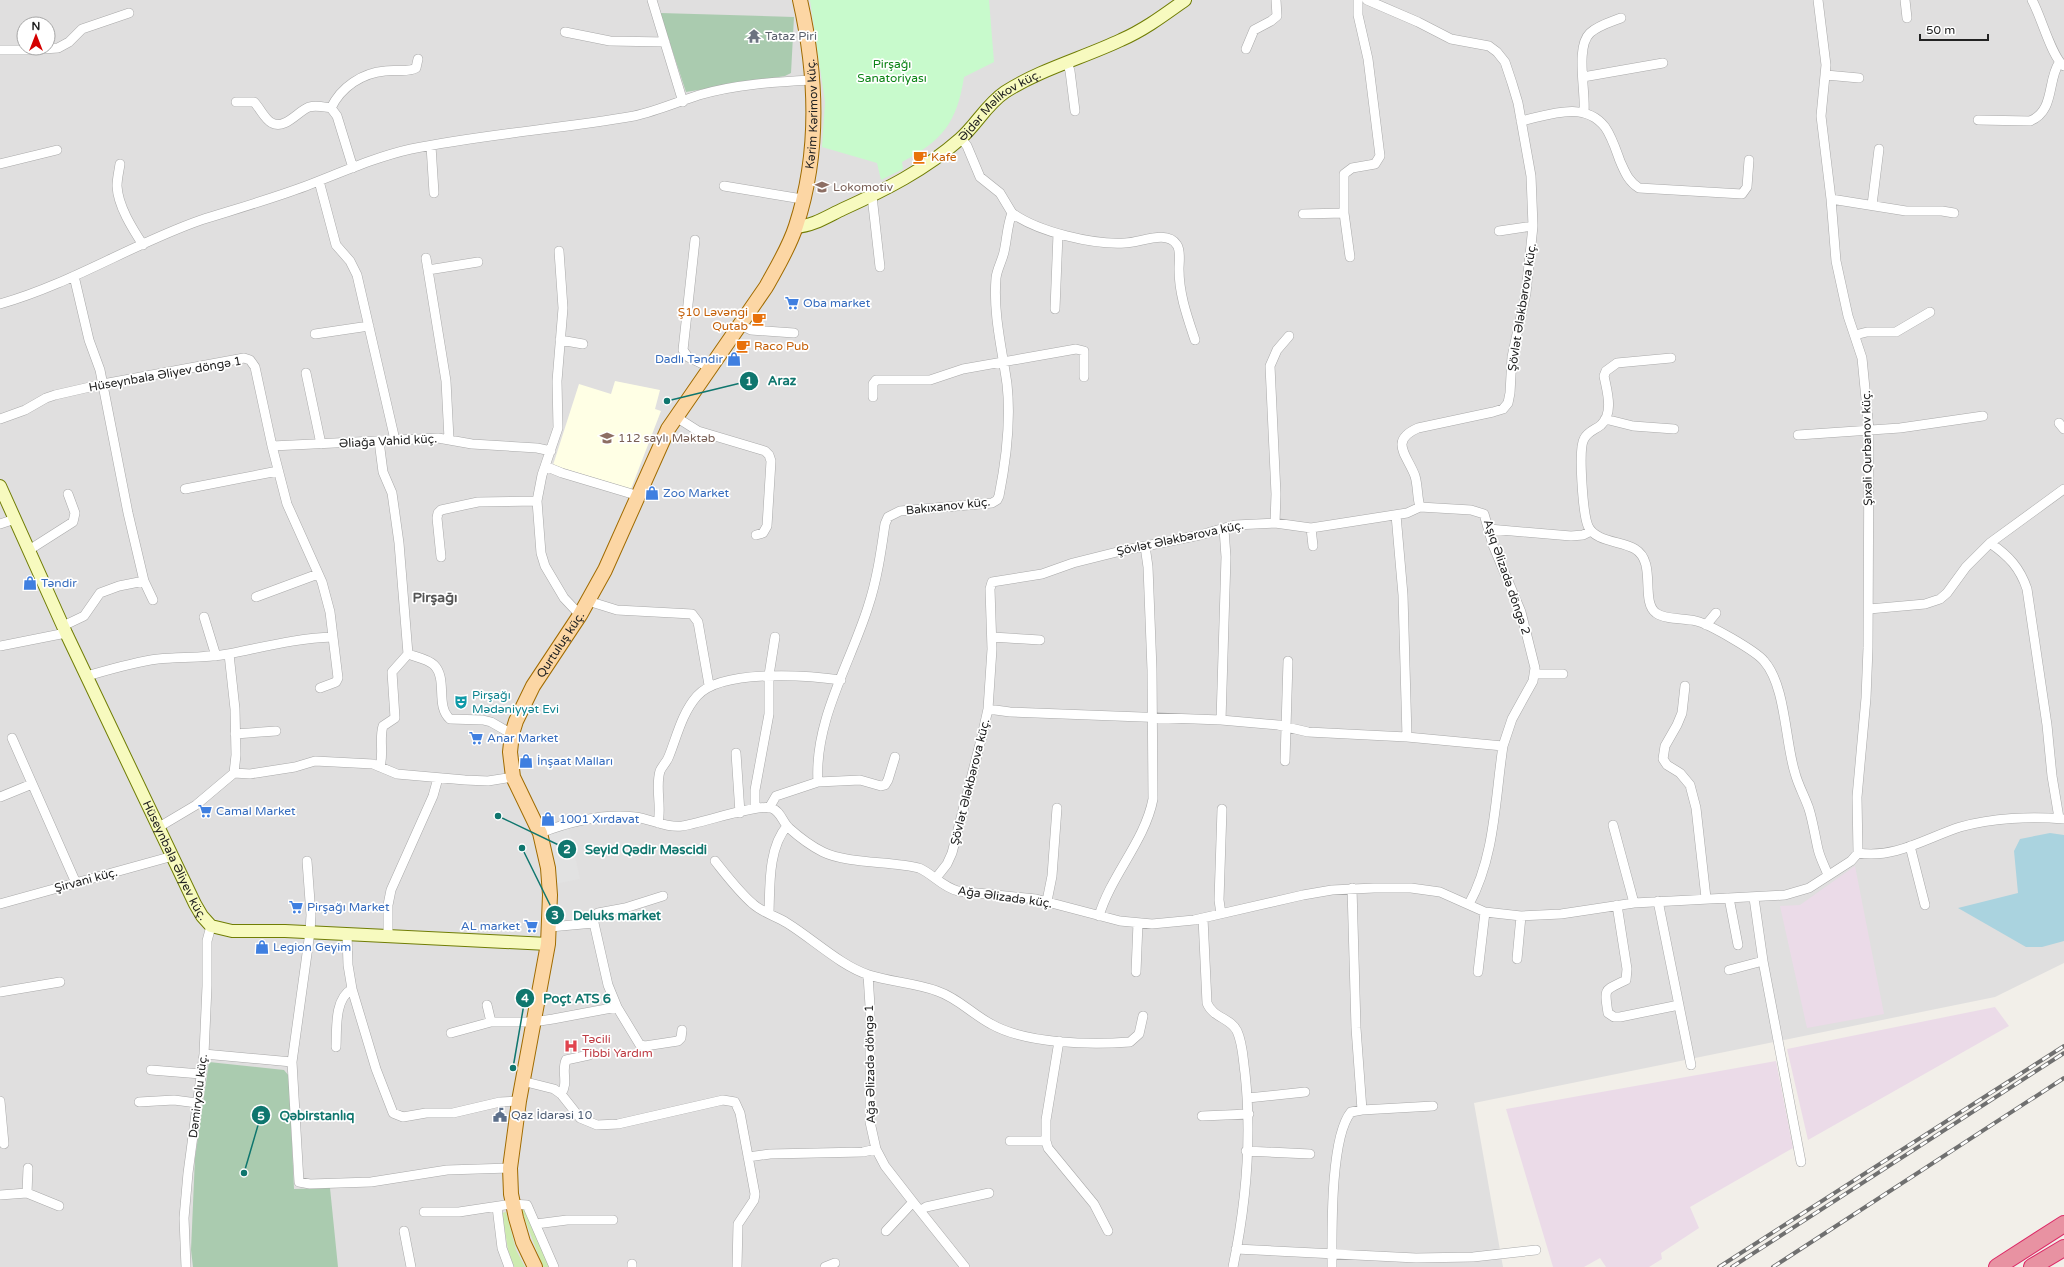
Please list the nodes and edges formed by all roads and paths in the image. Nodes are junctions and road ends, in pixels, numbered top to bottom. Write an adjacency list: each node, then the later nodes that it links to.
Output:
1 (652, 0): 14 (street)
2 (800, 0): 24 (main road, Kərim Kərimov küç.)
3 (1276, 0): 15 (street)
4 (1358, 0): 48 (street)
5 (1367, 0): 31 (street, Şövlət Ələkbərova küç.)
6 (1818, 0): 21 (street, Şıxəli Qurbanov küç.)
7 (1905, 0): 12 (street)
8 (2032, 0): 20 (street)
9 (1178, 2): 18 (street, Əjdər Məlikov küç.)
10 (129, 14): 16 (street)
11 (1622, 18): 22 (street)
12 (1907, 18)
13 (565, 32): 14 (street)
14 (666, 42): 26 (street)
15 (1246, 49)
16 (0, 50)
17 (418, 59): 27 (street)
18 (1067, 62): 28 (street); 32 (street, Əjdər Məlikov küç.)
19 (1663, 63): 22 (street)
20 (2061, 64): 30 (street)
21 (1826, 75): 23 (street); 45 (street, Şıxəli Qurbanov küç.)
22 (1583, 77): 29 (street)
23 (1859, 78)
24 (813, 80): 26 (street); 44 (main road, Kərim Kərimov küç.)
25 (236, 102): 27 (street)
26 (683, 102): 33 (street)
27 (331, 108): 39 (street)
28 (1075, 111)
29 (1584, 112): 31 (street); 36 (street)
30 (1978, 120)
31 (1521, 121): 51 (street, Şövlət Ələkbərova küç.)
32 (961, 138): 43 (street, Əjdər Məlikov küç.); 47 (street)
33 (431, 146): 39 (street); 42 (street)
34 (1879, 148): 46 (street)
35 (57, 150): 37 (street)
36 (1748, 160)
37 (0, 164)
38 (120, 164): 56 (street)
39 (353, 168): 40 (street)
40 (319, 181): 56 (street); 68 (street)
41 (724, 186): 44 (street)
42 (434, 193)
43 (872, 196): 52 (street, Əjdər Məlikov küç.); 61 (street)
44 (802, 199): 52 (main road, Kərim Kərimov küç.)
45 (1831, 199): 46 (street); 71 (street, Şıxəli Qurbanov küç.)
46 (1872, 205): 49 (street)
47 (1012, 213): 54 (street); 77 (street, Bakıxanov küç.)
48 (1344, 213): 50 (street); 58 (street)
49 (1954, 213)
50 (1303, 214)
51 (1533, 226): 53 (street); 104 (street, Şövlət Ələkbərova küç.)
52 (796, 227): 67 (main road, Qurtuluş küç.)
53 (1499, 231)
54 (1058, 234): 65 (street); 74 (street)
55 (695, 240): 78 (street)
56 (143, 244): 63 (street)
57 (558, 251): 73 (street)
58 (1350, 257)
59 (426, 258): 62 (street)
60 (478, 262): 62 (street)
61 (880, 267)
62 (428, 270): 90 (street)
63 (74, 276): 64 (street); 81 (street)
64 (0, 304)
65 (1055, 309)
66 (1930, 312): 71 (street)
67 (740, 325): 69 (street); 78 (main road, Qurtuluş küç.)
68 (369, 326): 70 (street); 91 (street)
69 (794, 333)
70 (315, 334)
71 (1855, 335): 88 (street, Şıxəli Qurbanov küç.)
72 (1289, 336): 107 (street)
73 (560, 340): 75 (street); 95 (street)
74 (1195, 340)
75 (583, 344)
76 (1671, 358): 86 (street)
77 (1003, 361): 80 (street); 82 (street); 143 (street, Bakıxanov küç.)
78 (711, 368): 84 (main road, Qurtuluş küç.)
79 (306, 373): 93 (street)
80 (1084, 377)
81 (103, 384): 85 (street, Hüseynbala Əliyev döngə 1); 94 (street, Hüseynbala Əliyev döngə 1); 120 (street)
82 (873, 397)
83 (1984, 416): 88 (street)
84 (676, 417): 102 (main road, Qurtuluş küç.); 113 (street)
85 (0, 419)
86 (1605, 419): 87 (street); 112 (street)
87 (1674, 429)
88 (1869, 430): 89 (street); 124 (street, Şıxəli Qurbanov küç.)
89 (1798, 435)
90 (449, 439): 91 (street, Əliağa Vahid küç.); 95 (street, Əliağa Vahid küç.)
91 (395, 440): 92 (street, Əliağa Vahid küç.)
92 (379, 441): 93 (street, Əliağa Vahid küç.); 136 (street)
93 (321, 444): 94 (street, Əliağa Vahid küç.)
94 (272, 446): 97 (street, Hüseynbala Əliyev döngə 1)
95 (551, 451): 96 (street)
96 (545, 466): 102 (street); 103 (street)
97 (278, 471): 99 (street); 119 (street, Hüseynbala Əliyev döngə 1)
98 (0, 486): 106 (street, Hüseynbala Əliyev küç.)
99 (185, 489)
100 (2064, 489): 114 (street)
101 (68, 494): 117 (street)
102 (639, 496): 123 (main road, Qurtuluş küç.)
103 (537, 501): 118 (street); 126 (street)
104 (1423, 508): 105 (street, Şövlət Ələkbərova küç.); 111 (street, Aşıq Əlizadə döngə 2)
105 (1396, 515): 110 (street, Şövlət Ələkbərova küç.); 154 (street)
106 (15, 519): 108 (street); 117 (street, Hüseynbala Əliyev küç.)
107 (1275, 523): 109 (street, Şövlət Ələkbərova küç.); 110 (street, Şövlət Ələkbərova küç.)
108 (0, 524)
109 (1224, 528): 115 (street, Şövlət Ələkbərova küç.); 149 (street)
110 (1311, 528): 116 (street)
111 (1489, 530): 112 (street); 139 (street, Aşıq Əlizadə döngə 2)
112 (1591, 531): 128 (street)
113 (756, 535)
114 (1990, 544): 124 (street); 172 (street)
115 (1145, 546): 132 (street, Şövlət Ələkbərova küç.); 148 (street)
116 (1313, 546)
117 (29, 550): 129 (street, Hüseynbala Əliyev küç.)
118 (441, 557)
119 (318, 574): 121 (street); 130 (street, Hüseynbala Əliyev döngə 1)
120 (144, 581): 122 (street); 129 (street)
121 (256, 597)
122 (152, 600)
123 (588, 601): 126 (main road, Qurtuluş küç.); 144 (street)
124 (1869, 610): 179 (street, Şıxəli Qurbanov küç.)
125 (1716, 613): 128 (street)
126 (580, 615): 153 (main road, Qurtuluş küç.)
127 (204, 617): 137 (street)
128 (1706, 625): 183 (street)
129 (65, 630): 134 (street); 142 (street, Hüseynbala Əliyev küç.)
130 (333, 637): 135 (street); 146 (street, Hüseynbala Əliyev döngə 1)
131 (776, 637): 141 (street)
132 (992, 637): 133 (street); 147 (street, Şövlət Ələkbərova küç.)
133 (1040, 640)
134 (0, 646)
135 (228, 654): 137 (street); 152 (street)
136 (408, 654): 153 (street); 160 (street)
137 (216, 656): 142 (street)
138 (1288, 661): 150 (street)
139 (1535, 674): 140 (street); 156 (street)
140 (1563, 674)
141 (769, 675): 143 (street); 144 (street); 167 (street)
142 (87, 676): 176 (street, Hüseynbala Əliyev küç.)
143 (841, 680): 164 (street, Bakıxanov küç.)
144 (709, 685): 173 (street)
145 (1685, 686): 188 (street)
146 (320, 688)
147 (988, 709): 148 (street); 184 (street, Şövlət Ələkbərova küç.)
148 (1153, 718): 149 (street); 201 (street)
149 (1221, 720): 150 (street)
150 (1287, 728): 154 (street); 159 (street)
151 (276, 731): 152 (street)
152 (235, 734): 161 (street)
153 (512, 734): 162 (main road, Qurtuluş küç.)
154 (1407, 737): 156 (street)
155 (12, 738): 165 (street)
156 (1503, 746): 195 (street)
157 (736, 753): 171 (street)
158 (895, 757): 164 (street)
159 (1285, 760)
160 (380, 767): 161 (street); 163 (street)
161 (234, 772): 176 (street)
162 (514, 777): 163 (street); 177 (main road, Qurtuluş küç.)
163 (438, 778): 210 (street)
164 (818, 782): 168 (street)
165 (32, 784): 166 (street); 185 (street)
166 (0, 798)
167 (755, 808): 168 (street); 171 (street)
168 (769, 808): 175 (street, Ağa Əlizadə küç.)
169 (1057, 808): 191 (street)
170 (1222, 809): 200 (street)
171 (740, 813): 173 (street)
172 (2062, 819): 178 (street)
173 (658, 823): 177 (street)
174 (1613, 825): 193 (street)
175 (787, 826): 184 (street, Ağa Əlizadə küç.); 199 (street)
176 (159, 827): 180 (street, Hüseynbala Əliyev küç.)
177 (540, 833): 207 (main road, Qurtuluş küç.)
178 (1910, 846): 179 (street); 197 (street)
179 (1858, 853): 183 (street)
180 (173, 856): 185 (street, Şirvani küç.); 206 (street, Hüseynbala Əliyev küç.)
181 (307, 861): 208 (street)
182 (715, 861): 199 (street)
183 (1828, 875): 190 (street)
184 (936, 878): 191 (street, Ağa Əlizadə küç.)
185 (76, 883): 194 (street, Şirvani küç.)
186 (1352, 888): 195 (street, Ağa Əlizadə küç.); 200 (street, Ağa Əlizadə küç.); 247 (street)
187 (663, 896): 204 (street)
188 (1706, 898): 189 (street); 192 (street)
189 (1729, 898): 190 (street); 212 (street)
190 (1754, 898): 214 (street)
191 (1047, 901): 201 (street, Ağa Əlizadə küç.)
192 (1658, 901): 193 (street); 223 (street)
193 (1634, 903): 196 (street)
194 (0, 904)
195 (1469, 904): 198 (street, Ağa Əlizadə küç.)
196 (1617, 905): 202 (street); 223 (street)
197 (1926, 906)
198 (1485, 912): 202 (street); 217 (street)
199 (769, 913): 218 (street)
200 (1221, 914): 203 (street, Ağa Əlizadə küç.)
201 (1099, 916): 205 (street, Ağa Əlizadə küç.)
202 (1521, 916): 213 (street)
203 (1203, 918): 205 (street, Ağa Əlizadə küç.); 241 (street)
204 (594, 923): 207 (street); 224 (street)
205 (1138, 923): 216 (street)
206 (211, 926): 208 (street, Hüseynbala Əliyev küç.); 232 (street, Dəmiryolu küç.)
207 (550, 927): 211 (main road, Qurtuluş küç.)
208 (310, 932): 209 (street, Hüseynbala Əliyev küç.); 234 (street)
209 (347, 935): 210 (street, Hüseynbala Əliyev küç.); 220 (street)
210 (388, 936): 211 (street, Hüseynbala Əliyev küç.)
211 (548, 944): 227 (main road, Qurtuluş küç.)
212 (1738, 945)
213 (1517, 959)
214 (1763, 961): 215 (street); 257 (street)
215 (1729, 970)
216 (1136, 972)
217 (1478, 972)
218 (868, 975): 230 (street); 253 (street, Ağa Əlizadə döngə 1)
219 (60, 982): 221 (street)
220 (352, 990): 231 (street); 243 (street)
221 (0, 992)
222 (487, 1005): 226 (street)
223 (1679, 1005): 235 (street)
224 (617, 1007): 227 (street); 228 (street)
225 (1143, 1016): 230 (street)
226 (490, 1022): 227 (street); 229 (street)
227 (533, 1022): 238 (main road, Qurtuluş küç.)
228 (682, 1030)
229 (451, 1032)
230 (1059, 1041): 251 (street)
231 (336, 1047)
232 (204, 1054): 234 (street); 237 (street, Dəmiryolu küç.)
233 (589, 1056): 240 (street)
234 (292, 1062): 259 (street)
235 (1691, 1065)
236 (151, 1070): 237 (street)
237 (201, 1074): 245 (street, Dəmiryolu küç.)
238 (522, 1081): 240 (street); 243 (main road, Qurtuluş küç.)
239 (1305, 1092): 241 (street)
240 (561, 1094): 256 (street)
241 (1248, 1098): 248 (street)
242 (0, 1101): 252 (street)
243 (519, 1101): 259 (main road, Qurtuluş küç.)
244 (139, 1102): 245 (street)
245 (197, 1103): 280 (street, Dəmiryolu küç.)
246 (1433, 1106): 247 (street)
247 (1362, 1110): 278 (street)
248 (1249, 1114): 249 (street); 254 (street)
249 (1202, 1116)
250 (1010, 1141): 251 (street)
251 (1046, 1141): 274 (street)
252 (4, 1144)
253 (876, 1149): 256 (street); 263 (street, Ağa Əlizadə döngə 1)
254 (1246, 1151): 255 (street); 276 (street)
255 (1310, 1154)
256 (748, 1157): 285 (street)
257 (1801, 1162)
258 (28, 1168): 260 (street)
259 (510, 1168): 264 (main road, Qurtuluş küç.)
260 (27, 1192): 262 (street); 265 (street)
261 (989, 1193): 267 (street)
262 (0, 1195)
263 (913, 1202): 267 (street, Ağa Əlizadə döngə 1); 273 (street)
264 (512, 1204): 266 (street); 270 (street); 283 (main road, Qurtuluş küç.)
265 (60, 1206)
266 (497, 1206): 268 (street); 282 (street)
267 (921, 1210): 287 (street, Ağa Əlizadə döngə 1)
268 (424, 1212)
269 (613, 1220): 270 (street)
270 (536, 1224): 284 (street)
271 (2064, 1224): 290 (highway)
272 (404, 1231): 281 (street)
273 (886, 1231)
274 (1108, 1231)
275 (2064, 1248): 291 (highway)
276 (1236, 1249): 278 (street); 288 (street)
277 (1536, 1250): 278 (street)
278 (1332, 1253): 289 (street)
279 (835, 1262): 286 (street)
280 (186, 1267)
281 (411, 1267)
282 (508, 1267)
283 (535, 1267)
284 (554, 1267)
285 (737, 1267)
286 (825, 1267)
287 (965, 1267)
288 (1233, 1267)
289 (1332, 1267)
290 (1997, 1267)
291 (2032, 1267)

